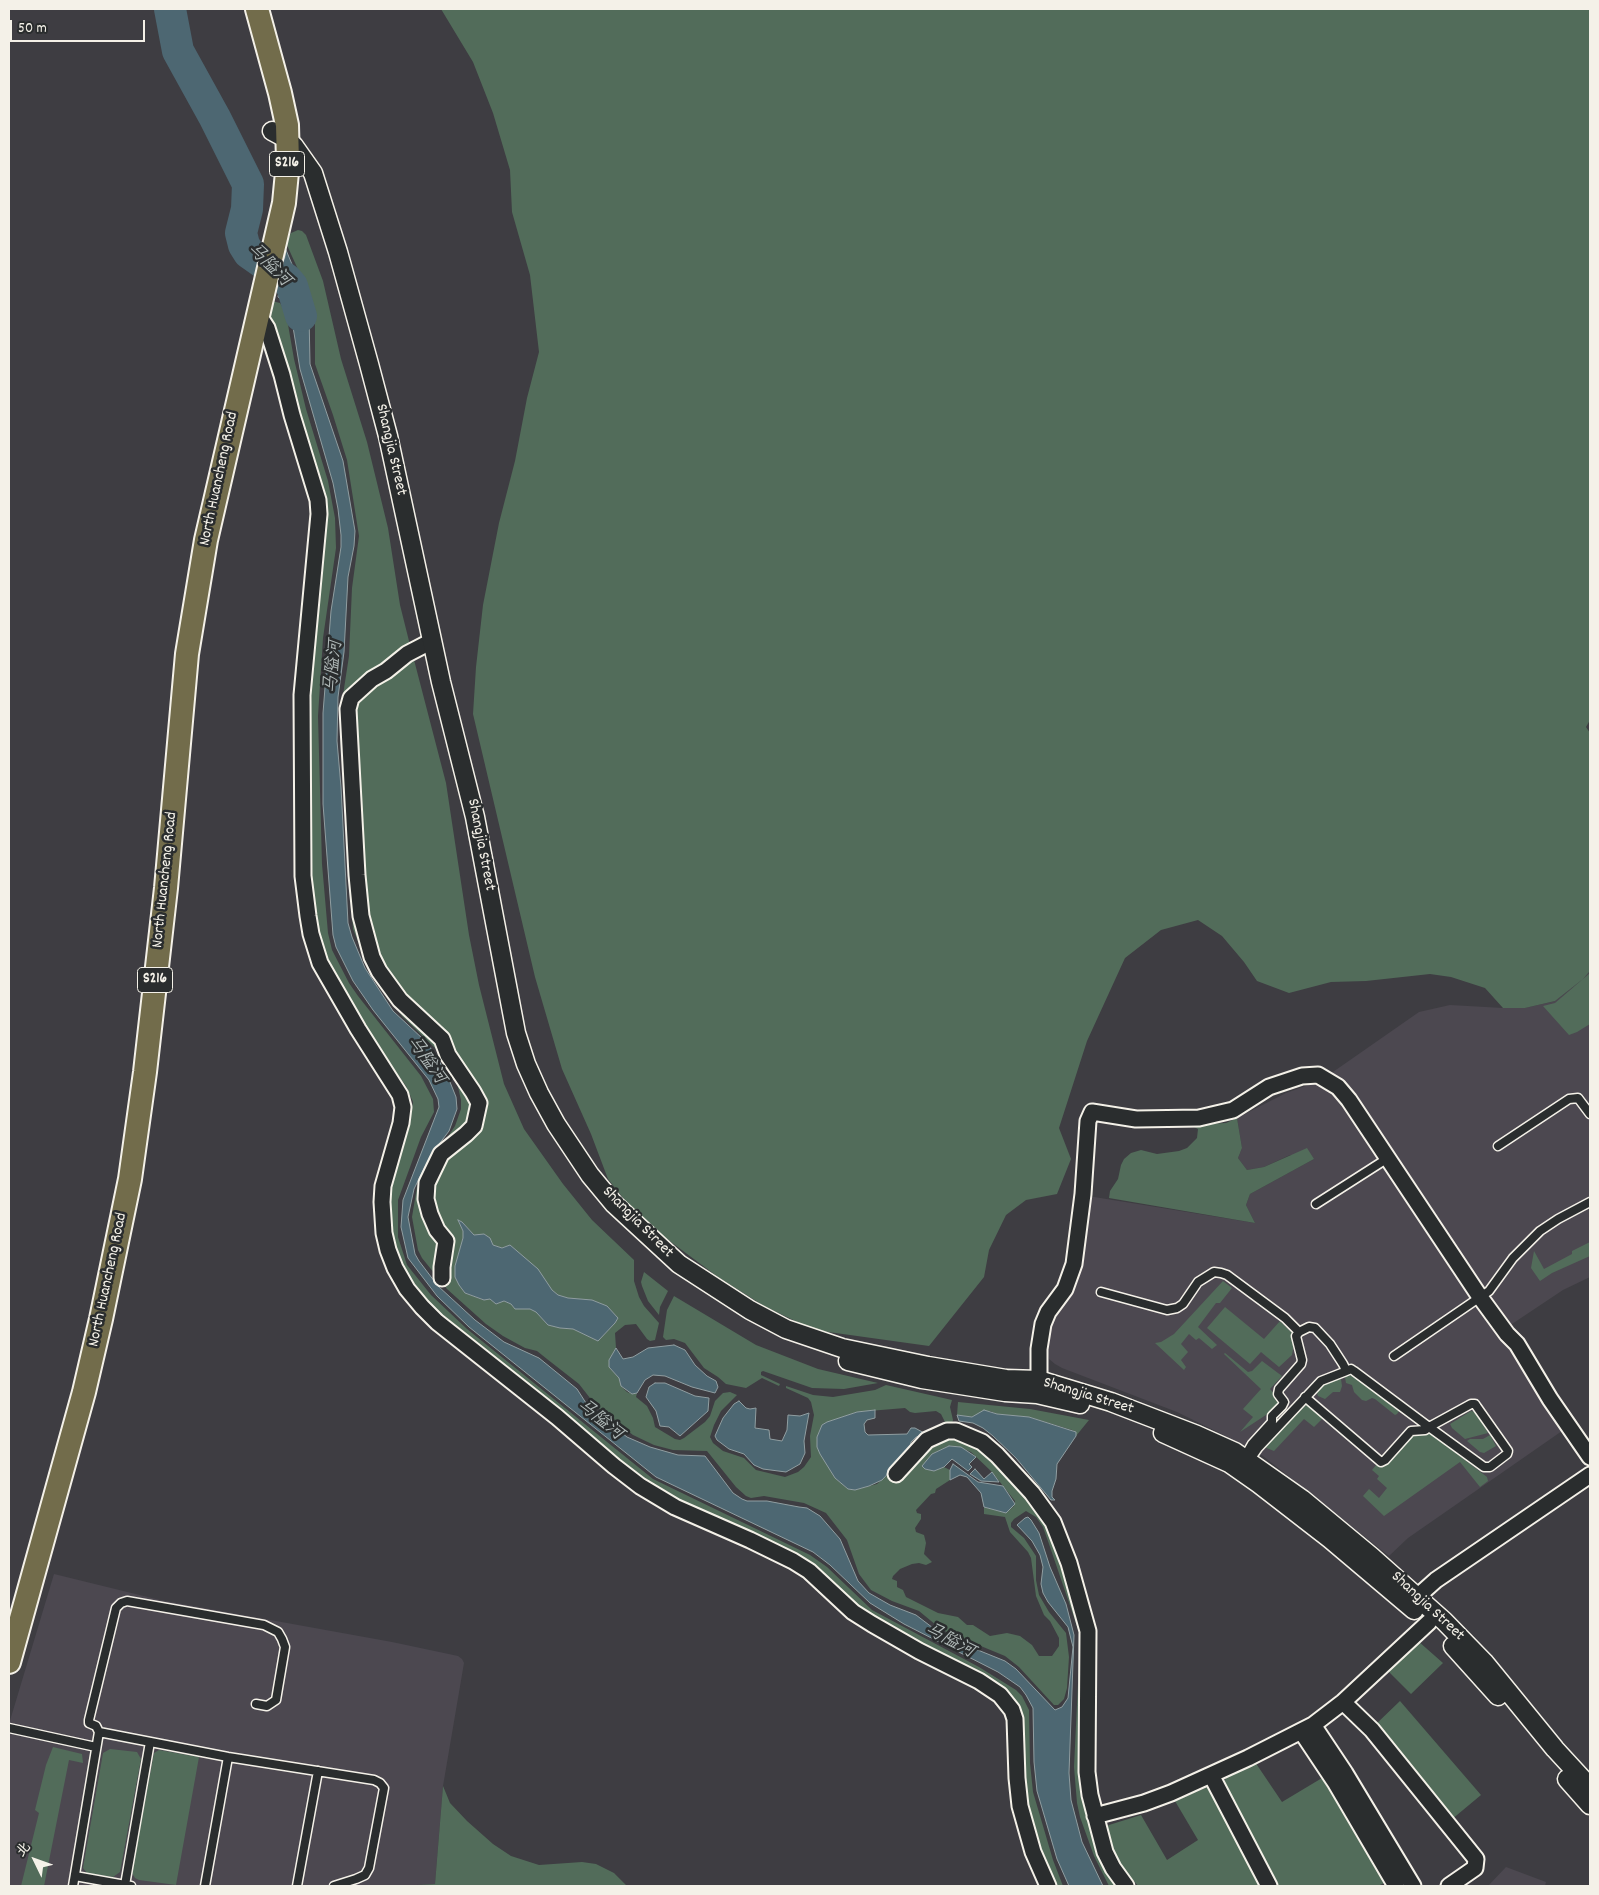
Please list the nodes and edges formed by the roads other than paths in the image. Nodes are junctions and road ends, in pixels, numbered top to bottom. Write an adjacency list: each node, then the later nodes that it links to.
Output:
1 (257, 9): 2 (main road, North Huancheng Road / S216)
2 (280, 143): 3 (main road, North Huancheng Road / S216); 5 (street, Shangjia Street)
3 (259, 290): 4 (main road, North Huancheng Road / S216); 26 (main road, North Huancheng Road / S216)
4 (258, 314): 27 (main road, North Huancheng Road / S216); 47 (street)
5 (427, 643): 11 (street); 17 (street, Shangjia Street); 25 (street, Shangjia Street)
6 (1590, 1114): 7 (lane)
7 (1498, 1146)
8 (1388, 1158): 10 (lane); 13 (street); 17 (street)
9 (1590, 1202): 13 (lane)
10 (1316, 1204)
11 (442, 1278)
12 (1101, 1292): 14 (lane)
13 (1480, 1297): 15 (lane); 20 (street)
14 (1299, 1332): 16 (lane); 21 (lane)
15 (1394, 1356)
16 (1344, 1372): 18 (lane); 19 (lane)
17 (1039, 1380): 21 (street, Shangjia Street)
18 (1305, 1397): 19 (lane); 21 (lane)
19 (1429, 1427): 19 (lane)
20 (1590, 1457)
21 (1246, 1460): 24 (street, Shangjia Street)
22 (896, 1474): 40 (street)
23 (1590, 1475): 24 (street)
24 (1417, 1597): 38 (street, Shangjia Street)
25 (1429, 1622): 28 (street); 39 (street, Shangjia Street)
26 (9, 1629)
27 (9, 1662)
28 (1343, 1702): 31 (street); 52 (street)
29 (256, 1704): 32 (lane)
30 (9, 1728): 34 (lane)
31 (1307, 1728): 37 (street); 50 (street); 51 (street)
32 (99, 1732): 33 (lane); 34 (lane)
33 (150, 1742): 35 (lane); 43 (lane)
34 (96, 1747): 41 (lane)
35 (228, 1757): 36 (lane); 44 (lane)
36 (318, 1771): 45 (lane); 46 (lane)
37 (1211, 1775): 40 (street); 49 (street)
38 (1590, 1786)
39 (1590, 1805)
40 (1095, 1816): 48 (street)
41 (75, 1876): 42 (lane); 43 (lane)
42 (73, 1886)
43 (128, 1886)
44 (205, 1886)
45 (297, 1886)
46 (334, 1886)
47 (1048, 1886)
48 (1126, 1886)
49 (1269, 1886)
50 (1396, 1886)
51 (1413, 1886)
52 (1448, 1886)

